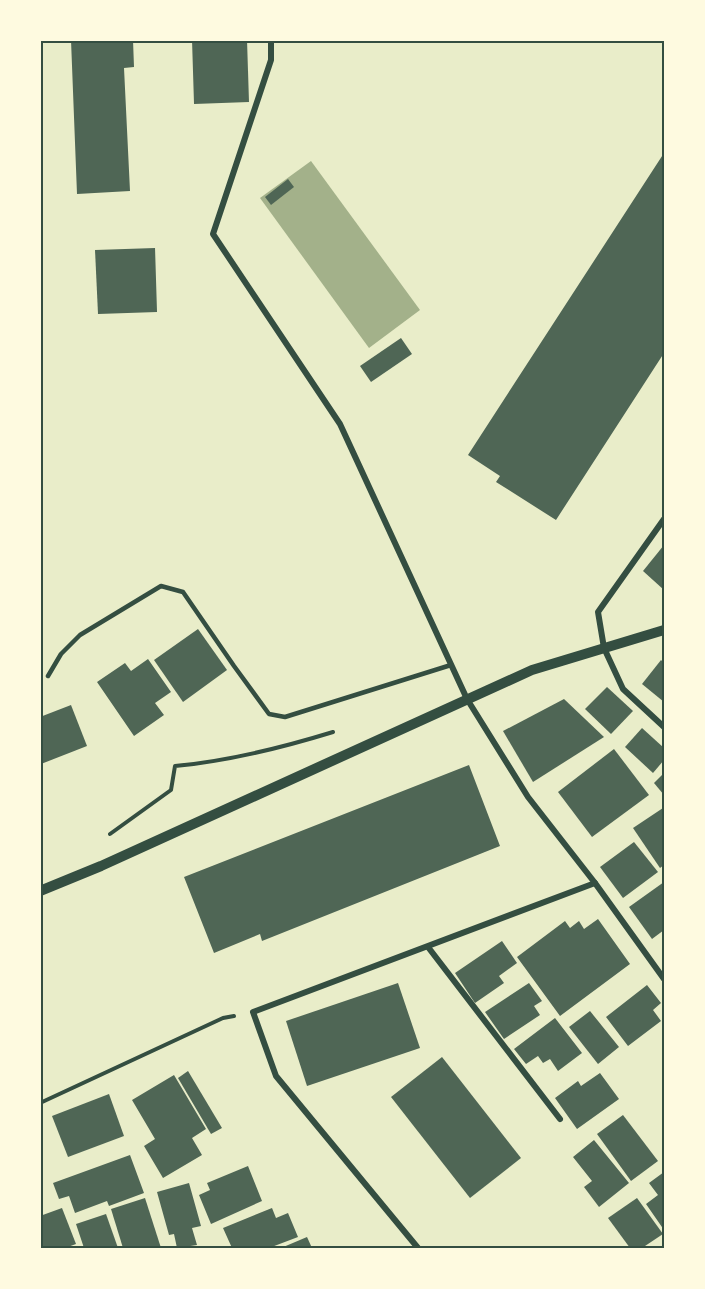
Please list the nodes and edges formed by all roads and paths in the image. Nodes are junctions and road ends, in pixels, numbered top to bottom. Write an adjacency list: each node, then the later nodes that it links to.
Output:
1 (271, 40): 5 (street)
2 (664, 519): 4 (street)
3 (664, 630): 4 (street)
4 (604, 648): 7 (street); 8 (street)
5 (451, 665): 6 (lane); 7 (street)
6 (48, 676)
7 (467, 699): 11 (street); 12 (street)
8 (664, 727)
9 (338, 731): 10 (path)
10 (105, 837)
11 (595, 883): 13 (street); 14 (street)
12 (40, 891)
13 (428, 947): 17 (street); 18 (street)
14 (664, 980)
15 (224, 1018): 16 (path)
16 (40, 1102)
17 (560, 1119)
18 (418, 1248)

